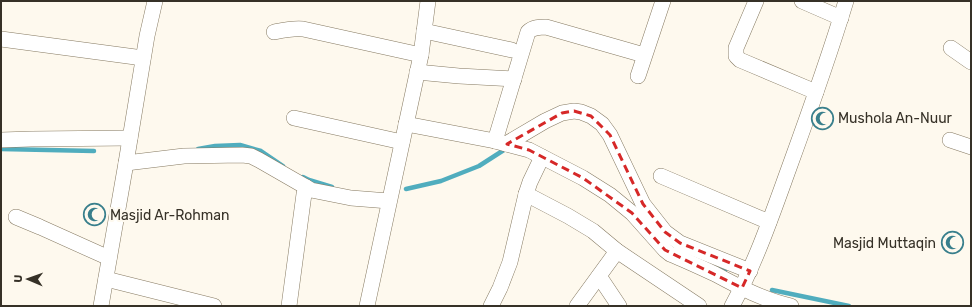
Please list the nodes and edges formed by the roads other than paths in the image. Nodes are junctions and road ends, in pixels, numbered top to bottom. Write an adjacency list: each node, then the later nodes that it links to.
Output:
1 (155, 1): 15 (street)
2 (428, 1): 8 (street)
3 (663, 1): 14 (street)
4 (754, 1): 20 (street)
5 (802, 1): 7 (street)
6 (846, 1): 7 (street)
7 (841, 18): 20 (street)
8 (424, 31): 12 (street); 13 (street)
9 (274, 32): 13 (street)
10 (1, 39): 15 (street)
11 (951, 48): 16 (street)
12 (512, 50)
13 (421, 55): 17 (street)
14 (644, 55): 18 (street); 19 (street)
15 (143, 58): 23 (street)
16 (971, 62)
17 (417, 72): 19 (street); 22 (street)
18 (638, 76)
19 (514, 79): 27 (street)
20 (816, 92): 36 (street)
21 (294, 118): 26 (street)
22 (406, 124): 26 (street); 27 (street)
23 (130, 138): 24 (street); 30 (street)
24 (1, 140)
25 (950, 140): 28 (street)
26 (402, 142): 34 (street)
27 (503, 143): 29 (street); 39 (street)
28 (971, 148)
29 (542, 157): 33 (street); 42 (street)
30 (126, 163): 32 (street); 38 (street)
31 (662, 176): 36 (street)
32 (306, 187): 34 (street); 45 (street)
33 (526, 194): 37 (street); 47 (street)
34 (389, 201): 46 (street)
35 (16, 217): 38 (street)
36 (769, 222): 39 (street)
37 (617, 251): 40 (street); 50 (street)
38 (109, 258): 41 (street)
39 (750, 271): 42 (street)
40 (599, 276): 48 (street); 49 (street)
41 (106, 279): 43 (street); 44 (street)
42 (742, 288): 51 (street); 52 (street)
43 (101, 306)
44 (214, 306)
45 (289, 306)
46 (367, 306)
47 (491, 306)
48 (577, 306)
49 (619, 306)
50 (699, 306)
51 (732, 306)
52 (791, 306)

